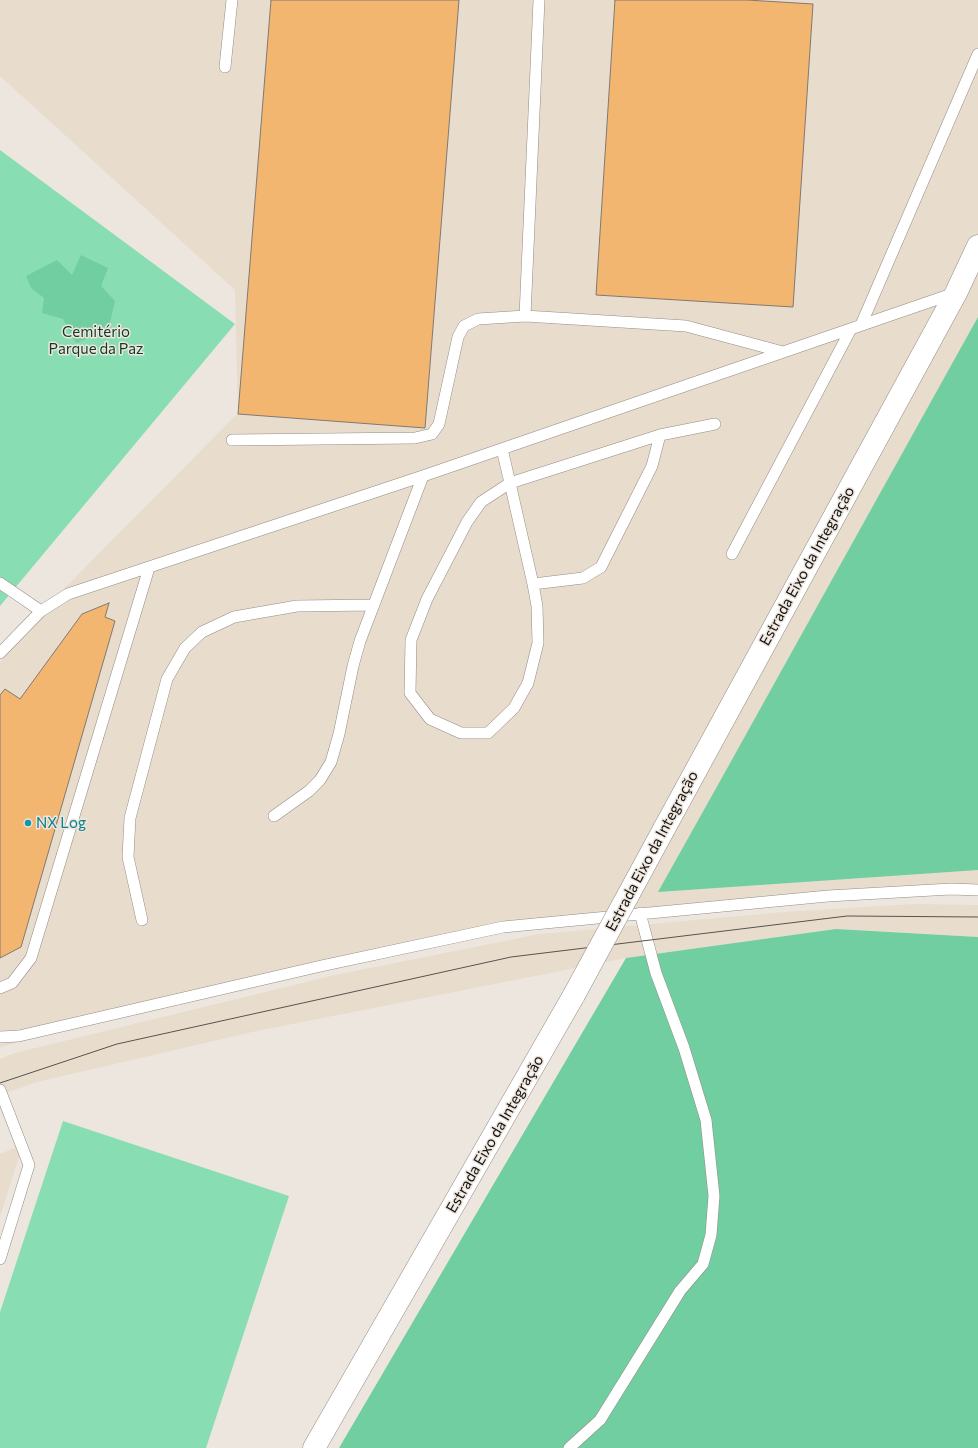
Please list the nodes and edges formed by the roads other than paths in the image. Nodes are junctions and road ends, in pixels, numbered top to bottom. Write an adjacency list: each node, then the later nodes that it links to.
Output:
1 (232, 0): 4 (lane)
2 (540, 0): 7 (lane)
3 (978, 54): 8 (lane)
4 (226, 67)
5 (978, 246): 6 (main road, Estrada Eixo da Integração)
6 (956, 292): 8 (lane); 31 (main road, Estrada Eixo da Integração, bridge)
7 (525, 316): 9 (lane); 12 (lane)
8 (856, 327): 9 (lane); 16 (lane)
9 (783, 352): 13 (lane)
10 (715, 424): 11 (lane)
11 (660, 435): 15 (lane); 19 (lane)
12 (232, 440)
13 (502, 449): 14 (lane); 15 (lane)
14 (423, 476): 17 (lane); 20 (lane)
15 (510, 483): 19 (lane); 19 (lane)
16 (732, 554)
17 (149, 568): 21 (lane); 27 (lane)
18 (0, 583): 21 (lane)
19 (533, 584)
20 (374, 605): 23 (lane); 26 (lane)
21 (41, 610): 22 (lane)
22 (0, 654)
23 (274, 816)
24 (978, 890): 25 (lane)
25 (640, 913): 28 (lane); 32 (lane)
26 (142, 920)
27 (0, 988)
28 (0, 1037)
29 (0, 1090): 30 (lane)
30 (0, 1259)
31 (314, 1448)
32 (569, 1448)

